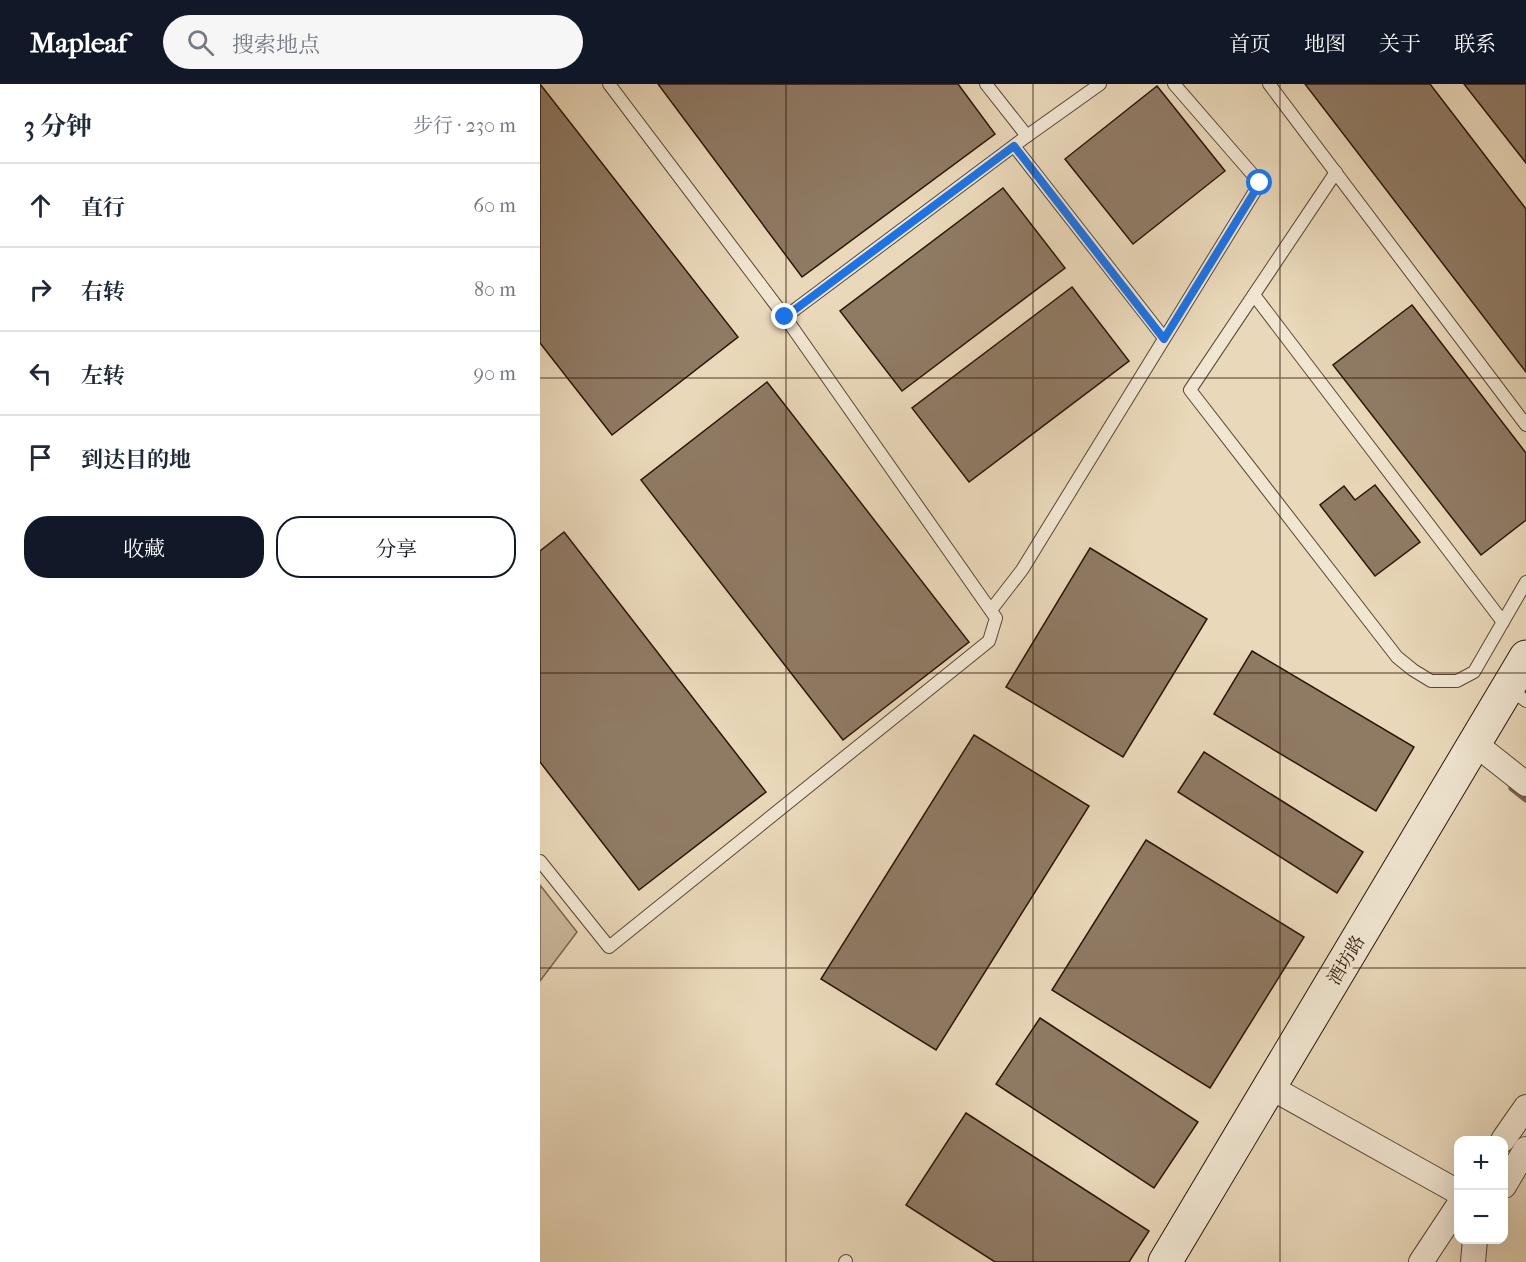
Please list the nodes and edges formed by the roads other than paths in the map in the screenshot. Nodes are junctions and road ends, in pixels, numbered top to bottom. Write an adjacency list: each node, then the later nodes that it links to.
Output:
1 (609, 84): 10 (lane)
2 (987, 84): 6 (lane)
3 (1100, 84): 6 (lane)
4 (1174, 84): 11 (lane)
5 (1269, 84): 8 (lane)
6 (1027, 136): 7 (lane)
7 (1014, 146): 10 (lane); 11 (lane)
8 (1336, 172): 9 (lane); 12 (lane)
9 (1254, 295): 15 (lane); 15 (lane)
10 (785, 317): 14 (lane)
11 (1164, 339): 14 (lane)
12 (1526, 425)
13 (1526, 582): 15 (lane)
14 (991, 610): 20 (lane)
15 (1503, 622)
16 (1526, 657): 17 (street, 酒坊路)
17 (1517, 694): 18 (street, 酒坊路)
18 (1474, 743): 19 (street); 21 (street, 酒坊路)
19 (1526, 784)
20 (540, 861)
21 (1270, 1087): 26 (street); 29 (street, 酒坊路)
22 (1526, 1107): 23 (street)
23 (1506, 1136)
24 (1526, 1149): 25 (street)
25 (1508, 1178)
26 (1454, 1190)
27 (1454, 1212): 30 (street)
28 (1475, 1244): 31 (street)
29 (1165, 1262)
30 (1421, 1262)
31 (1473, 1262)

